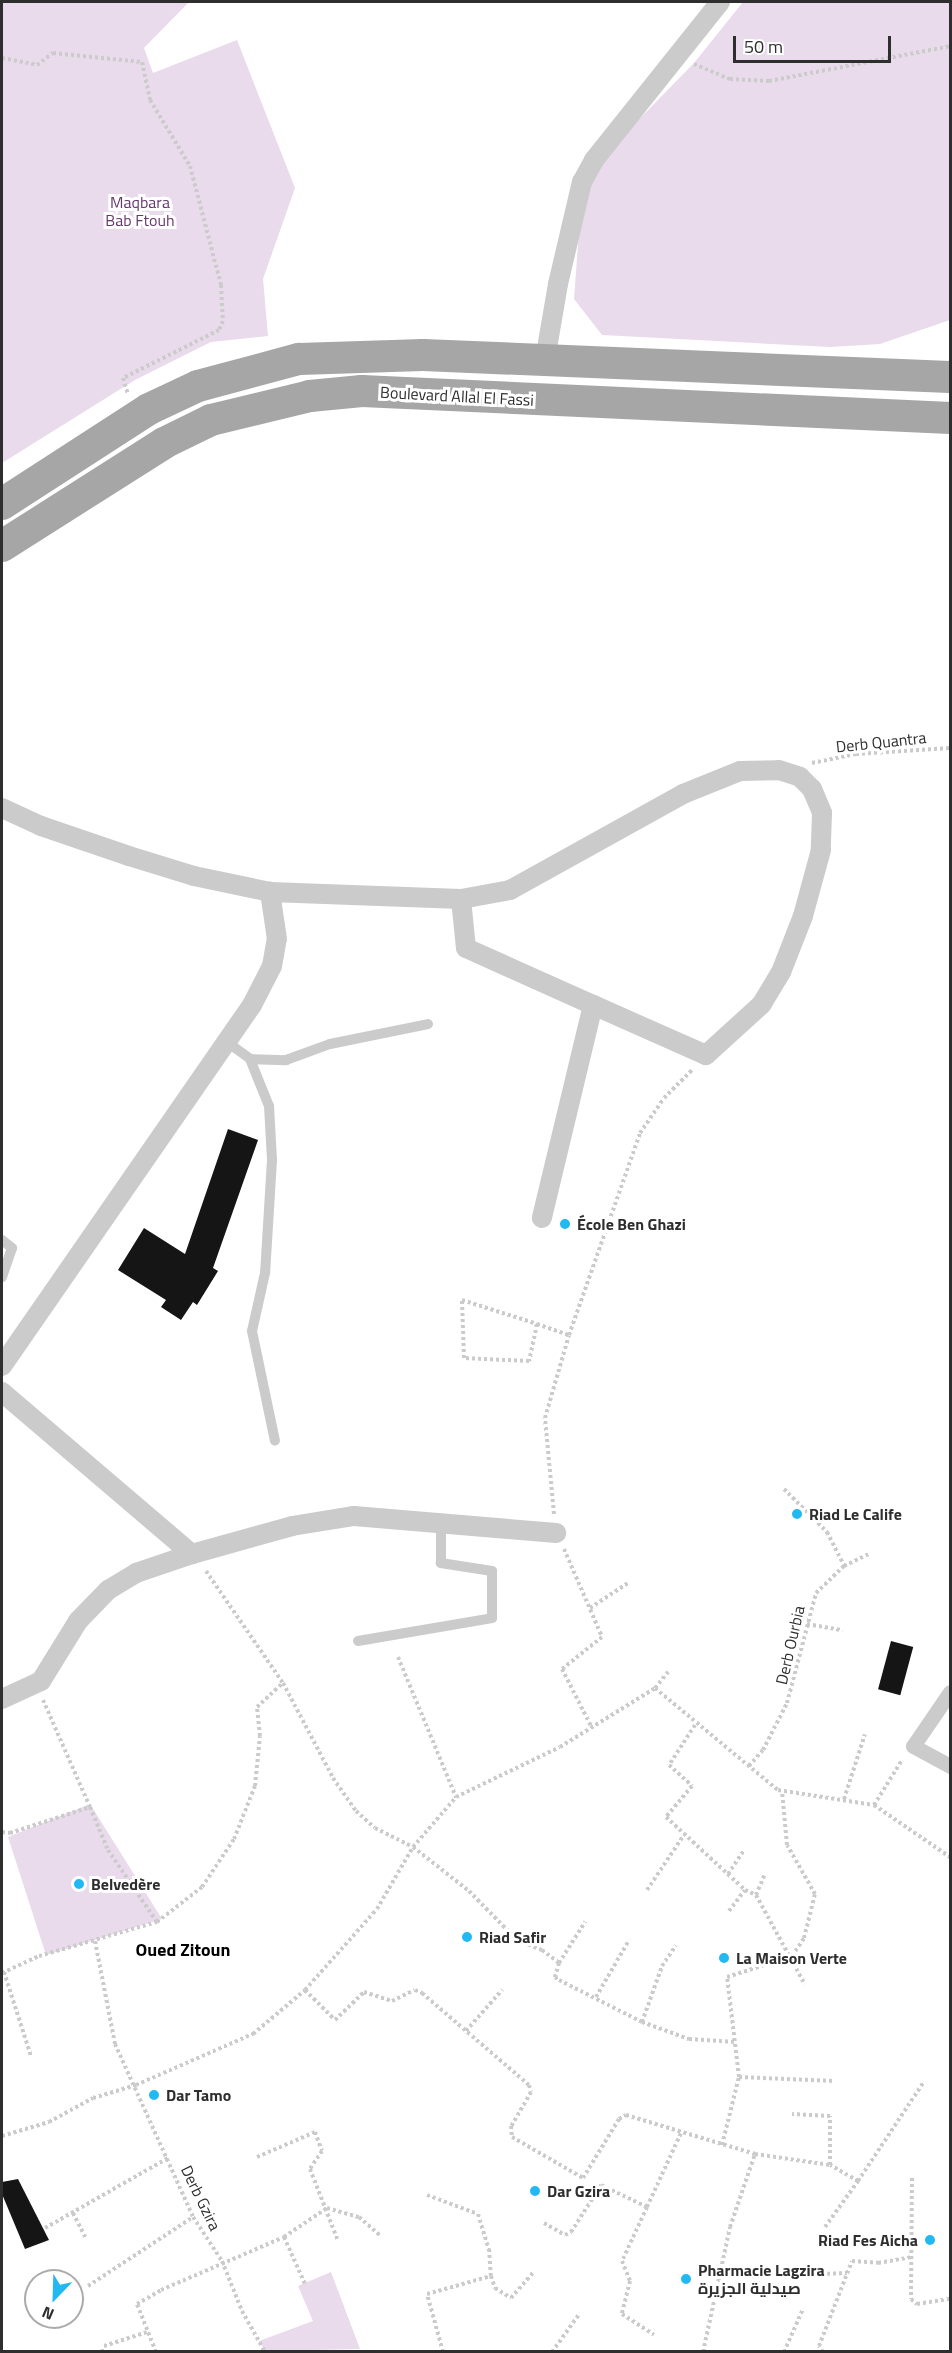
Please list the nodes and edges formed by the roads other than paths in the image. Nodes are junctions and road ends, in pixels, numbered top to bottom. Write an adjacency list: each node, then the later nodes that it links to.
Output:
1 (720, 2): 2 (street)
2 (545, 360): 3 (main road); 5 (main road)
3 (951, 377)
4 (951, 418): 6 (main road, Boulevard Allal El Fassi)
5 (2, 504)
6 (2, 546)
7 (2, 808): 8 (street)
8 (270, 892): 9 (street); 12 (street)
9 (461, 899): 10 (street); 10 (street)
10 (592, 1005): 14 (street)
11 (428, 1024): 13 (lane)
12 (227, 1042): 13 (lane); 17 (street)
13 (250, 1059): 19 (lane)
14 (542, 1218)
15 (2, 1240): 16 (lane)
16 (2, 1277)
17 (2, 1366)
18 (2, 1392): 22 (street)
19 (275, 1441)
20 (441, 1525): 21 (street); 22 (street); 23 (lane)
21 (556, 1533)
22 (192, 1554): 25 (street)
23 (358, 1641)
24 (951, 1692): 26 (street)
25 (2, 1700)
26 (951, 1766)

